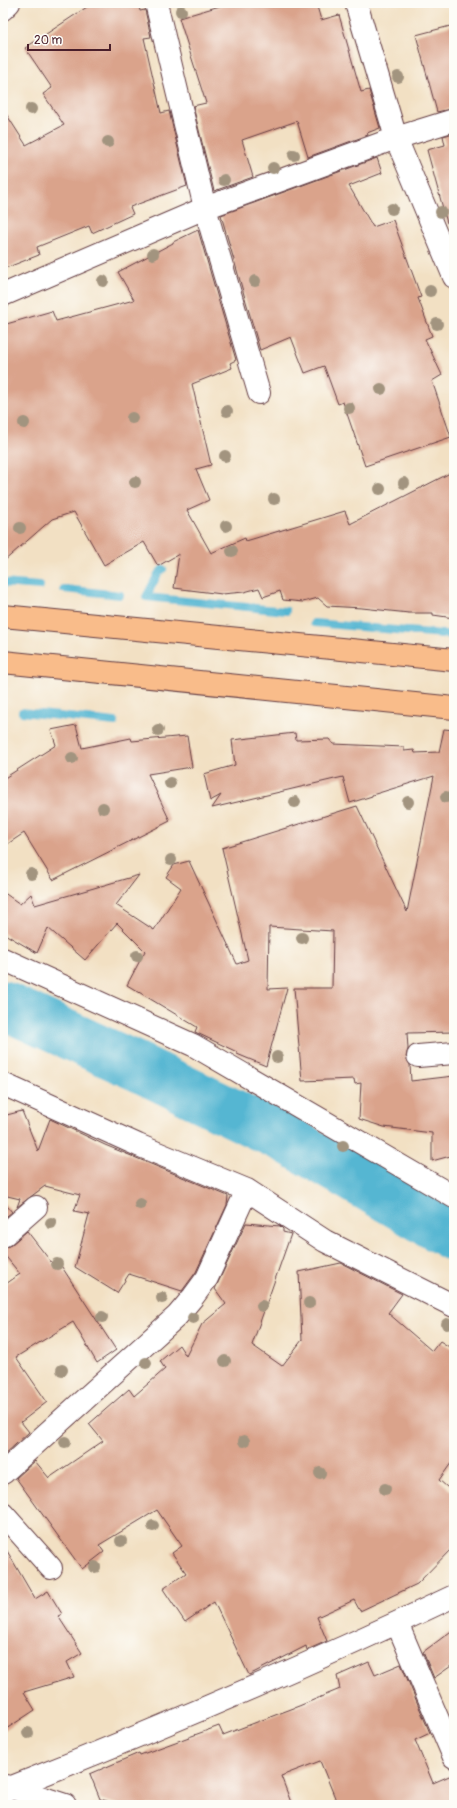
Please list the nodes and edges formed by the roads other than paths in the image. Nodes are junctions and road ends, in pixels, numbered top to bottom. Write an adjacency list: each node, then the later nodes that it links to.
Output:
1 (9, 3): 4 (street)
2 (156, 3): 7 (street)
3 (356, 3): 6 (street)
4 (3, 9)
5 (454, 120): 6 (street)
6 (396, 138): 7 (street); 8 (street)
7 (205, 208): 9 (street); 10 (street)
8 (454, 277)
9 (3, 295)
10 (259, 393)
11 (3, 616): 12 (main road)
12 (454, 660)
13 (3, 662): 14 (main road)
14 (454, 708)
15 (3, 959): 20 (street)
16 (454, 1053): 17 (street)
17 (418, 1056)
18 (3, 1084): 19 (street)
19 (247, 1190): 23 (street); 24 (street)
20 (454, 1198)
21 (36, 1207): 22 (street)
22 (3, 1236)
23 (454, 1306)
24 (3, 1473)
25 (3, 1514): 26 (street)
26 (51, 1568)
27 (454, 1596): 28 (street)
28 (397, 1623): 29 (street); 30 (street)
29 (454, 1757)
30 (6, 1788): 31 (street)
31 (65, 1805)

